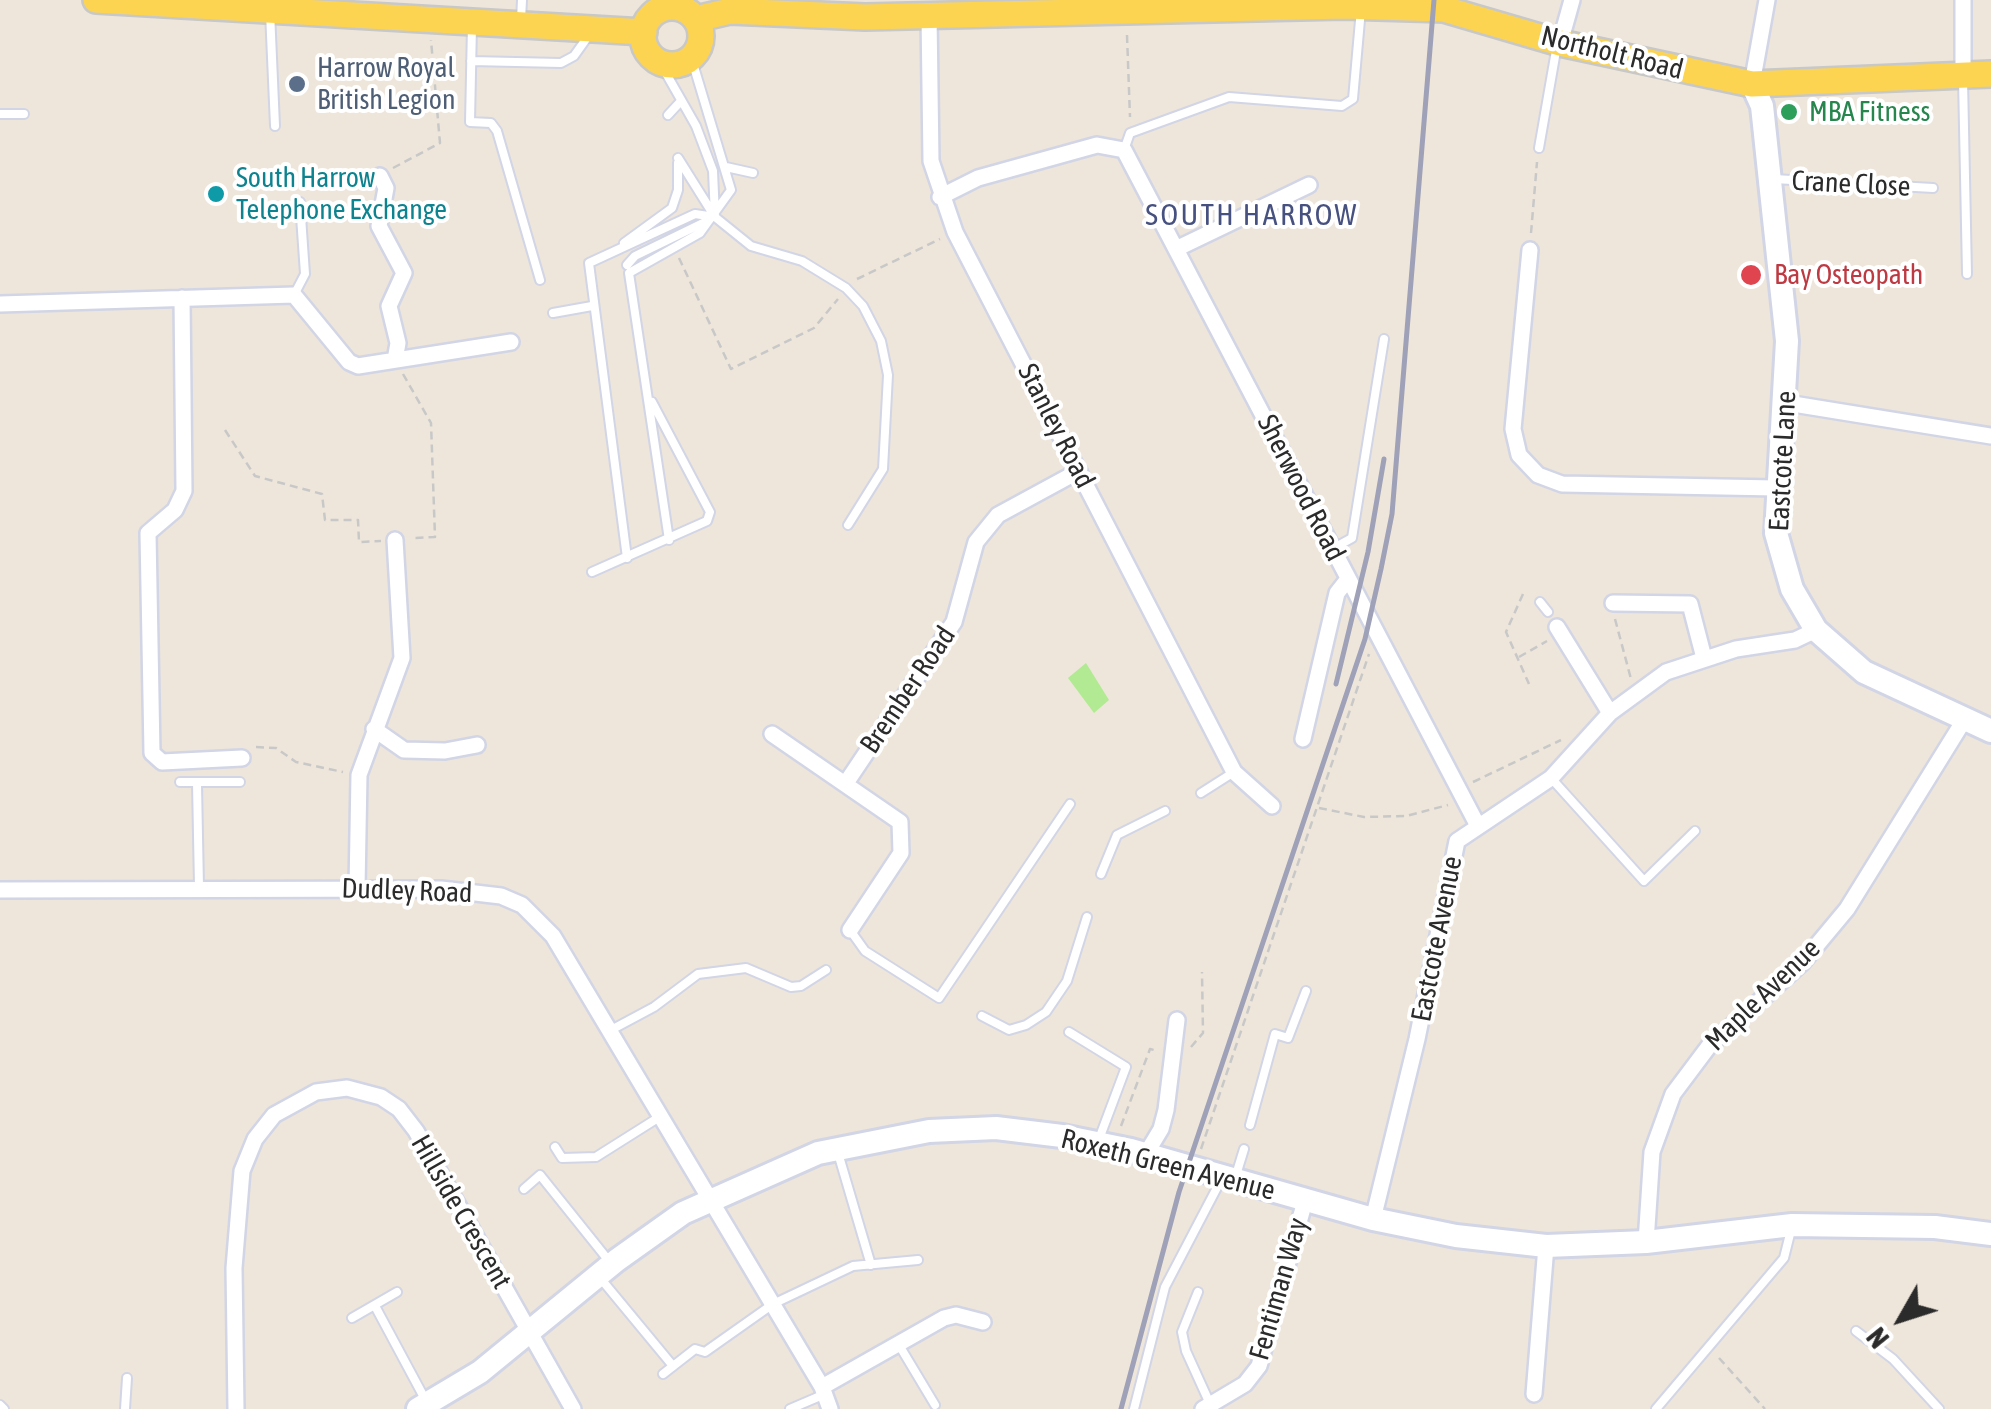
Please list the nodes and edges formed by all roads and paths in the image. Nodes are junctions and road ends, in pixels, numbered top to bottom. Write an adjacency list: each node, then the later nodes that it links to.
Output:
1 (96, 0): 8 (main road)
2 (1572, 0): 18 (street)
3 (1767, 0): 25 (street)
4 (1963, 0): 24 (street)
5 (670, 4): 14 (main road); 17 (main road)
6 (1292, 4): 7 (main road, Northolt Road); 10 (main road, Northolt Road)
7 (1356, 4): 18 (main road, Northolt Road); 31 (lane)
8 (256, 5): 9 (main road); 30 (lane)
9 (368, 6): 13 (main road)
10 (1143, 6): 12 (main road, Northolt Road)
11 (522, 11): 15 (main road); 16 (main road)
12 (929, 15): 14 (main road, Northolt Road); 40 (street, Stanley Road)
13 (430, 18): 15 (main road); 36 (path)
14 (696, 19): 20 (main road)
15 (472, 20): 21 (lane)
16 (594, 28): 17 (main road); 21 (lane)
17 (644, 32): 22 (main road)
18 (1559, 42): 25 (main road, Northolt Road); 32 (lane)
19 (1128, 50): 31 (path)
20 (691, 58): 22 (main road); 34 (lane)
21 (471, 61): 50 (lane)
22 (658, 61): 26 (lane)
23 (1991, 74): 24 (main road, Northolt Road)
24 (1963, 77): 25 (main road, Northolt Road); 49 (lane)
25 (1752, 84): 37 (street, Eastcote Lane)
26 (681, 100): 29 (lane); 42 (lane)
27 (0, 114): 28 (lane)
28 (24, 114)
29 (668, 115)
30 (276, 126)
31 (1130, 134): 33 (lane)
32 (1538, 148): 46 (path)
33 (1124, 150): 40 (street); 45 (street, Sherwood Road)
34 (726, 167): 35 (lane); 42 (lane)
35 (753, 173)
36 (380, 176): 60 (street)
37 (1770, 179): 39 (lane, Crane Close); 62 (street, Eastcote Lane)
38 (1309, 185): 45 (street)
39 (1933, 188)
40 (940, 197): 43 (street, Stanley Road)
41 (300, 202): 52 (lane)
42 (715, 217): 44 (lane); 47 (lane); 47 (lane); 48 (lane); 51 (lane)
43 (956, 232): 51 (path); 65 (street, Stanley Road)
44 (674, 246): 48 (lane); 54 (path)
45 (1178, 248): 70 (street, Sherwood Road)
46 (1530, 250): 66 (street)
47 (615, 252): 48 (lane); 56 (lane)
48 (628, 269): 61 (lane)
49 (1967, 274)
50 (540, 280)
51 (846, 288): 67 (lane)
52 (294, 295): 53 (street); 60 (street)
53 (182, 298): 55 (street); 93 (street)
54 (834, 303)
55 (0, 304)
56 (592, 306): 57 (lane); 71 (lane)
57 (553, 313)
58 (1384, 338): 70 (lane)
59 (511, 342): 60 (street)
60 (395, 360): 68 (path)
61 (647, 394): 69 (lane); 69 (lane)
62 (1786, 403): 64 (street); 66 (street, Eastcote Lane)
63 (225, 430): 68 (path)
64 (1991, 436)
65 (1079, 471): 94 (street, Stanley Road); 99 (street, Brember Road)
66 (1776, 488): 79 (street, Eastcote Lane)
67 (848, 525)
68 (395, 540): 87 (street)
69 (668, 540): 71 (lane)
70 (1332, 550): 73 (street, Sherwood Road)
71 (627, 558): 72 (lane)
72 (592, 572)
73 (1348, 578): 80 (street, Sherwood Road); 90 (street)
74 (1523, 594): 81 (path)
75 (1540, 602): 77 (lane)
76 (1613, 603): 82 (street); 84 (path)
77 (1548, 612)
78 (1559, 630): 81 (path); 85 (street)
79 (1816, 630): 82 (street, Eastcote Avenue); 86 (street, Eastcote Lane)
80 (1376, 634): 102 (street, Sherwood Road); 105 (path)
81 (1519, 657): 83 (path)
82 (1704, 658): 84 (street, Eastcote Avenue)
83 (1529, 684)
84 (1634, 692): 85 (street, Eastcote Avenue)
85 (1610, 713): 92 (street, Eastcote Avenue)
86 (1966, 717): 88 (street, Eastcote Lane); 138 (street, Maple Avenue)
87 (374, 729): 91 (street); 95 (street)
88 (1991, 731)
89 (772, 734): 99 (street, Brember Road)
90 (1302, 739)
91 (477, 745)
92 (1580, 746): 96 (street, Eastcote Avenue); 102 (path)
93 (242, 758): 95 (path)
94 (1234, 772): 101 (lane); 104 (street, Stanley Road)
95 (360, 775): 111 (street)
96 (1551, 778): 107 (street, Eastcote Avenue); 108 (lane)
97 (180, 782): 100 (lane)
98 (240, 782): 100 (lane)
99 (846, 783): 114 (street, Brember Road)
100 (196, 784): 110 (lane)
101 (1201, 793)
102 (1461, 795): 105 (path); 107 (street, Sherwood Road)
103 (1070, 804): 114 (lane)
104 (1272, 806)
105 (1317, 808): 130 (path)
106 (1164, 810): 109 (lane)
107 (1478, 826): 135 (street, Eastcote Avenue)
108 (1695, 831)
109 (1101, 874)
110 (199, 887): 111 (street, Dudley Road); 112 (street, Dudley Road)
111 (357, 888): 120 (street, Dudley Road)
112 (0, 890)
113 (1087, 917): 118 (lane)
114 (850, 930)
115 (826, 970): 120 (lane)
116 (1202, 972): 122 (path)
117 (1306, 991): 124 (lane)
118 (982, 1016)
119 (1177, 1020): 122 (street)
120 (610, 1030): 123 (street, Dudley Road)
121 (1068, 1032): 125 (lane)
122 (1175, 1057): 125 (path); 129 (street)
123 (661, 1116): 126 (lane); 133 (street, Dudley Road)
124 (1250, 1124)
125 (1105, 1145): 128 (street, Roxeth Green Avenue); 129 (street, Roxeth Green Avenue)
126 (555, 1148)
127 (1244, 1148): 131 (lane)
128 (837, 1149): 133 (street, Roxeth Green Avenue); 141 (lane)
129 (1146, 1154): 131 (street, Roxeth Green Avenue)
130 (1198, 1158)
131 (1229, 1178): 134 (street, Roxeth Green Avenue); 165 (lane)
132 (524, 1188): 142 (lane)
133 (710, 1200): 142 (street, Roxeth Green Avenue); 145 (street, Dudley Road)
134 (1305, 1201): 135 (street, Roxeth Green Avenue); 160 (street, Fentiman Way)
135 (1374, 1219): 139 (street, Roxeth Green Avenue)
136 (1792, 1225): 137 (street, Roxeth Green Avenue); 138 (street, Roxeth Green Avenue); 152 (lane)
137 (1991, 1234)
138 (1646, 1242): 139 (street, Roxeth Green Avenue)
139 (1546, 1246): 156 (street)
140 (918, 1260): 141 (lane)
141 (871, 1264): 145 (lane)
142 (605, 1270): 150 (street, Roxeth Green Avenue); 153 (lane)
143 (397, 1292): 146 (lane)
144 (1198, 1292): 160 (lane)
145 (773, 1304): 153 (lane); 157 (street, Dudley Road)
146 (375, 1306): 147 (lane); 159 (lane)
147 (352, 1318)
148 (983, 1322): 151 (street)
149 (1856, 1330): 168 (lane)
150 (531, 1334): 159 (street, Roxeth Green Avenue); 162 (street, Hillside Crescent); 163 (street, Hillside Crescent)
151 (899, 1345): 157 (street); 158 (lane)
152 (1710, 1349): 166 (lane); 167 (path)
153 (674, 1366): 154 (lane)
154 (663, 1374)
155 (127, 1378): 161 (lane)
156 (1534, 1394)
157 (826, 1397): 164 (lane)
158 (935, 1406)
159 (426, 1407)
160 (1207, 1407)
161 (125, 1409)
162 (236, 1409)
163 (573, 1409)
164 (790, 1409)
165 (1134, 1409)
166 (1656, 1409)
167 (1765, 1409)
168 (1940, 1409)

